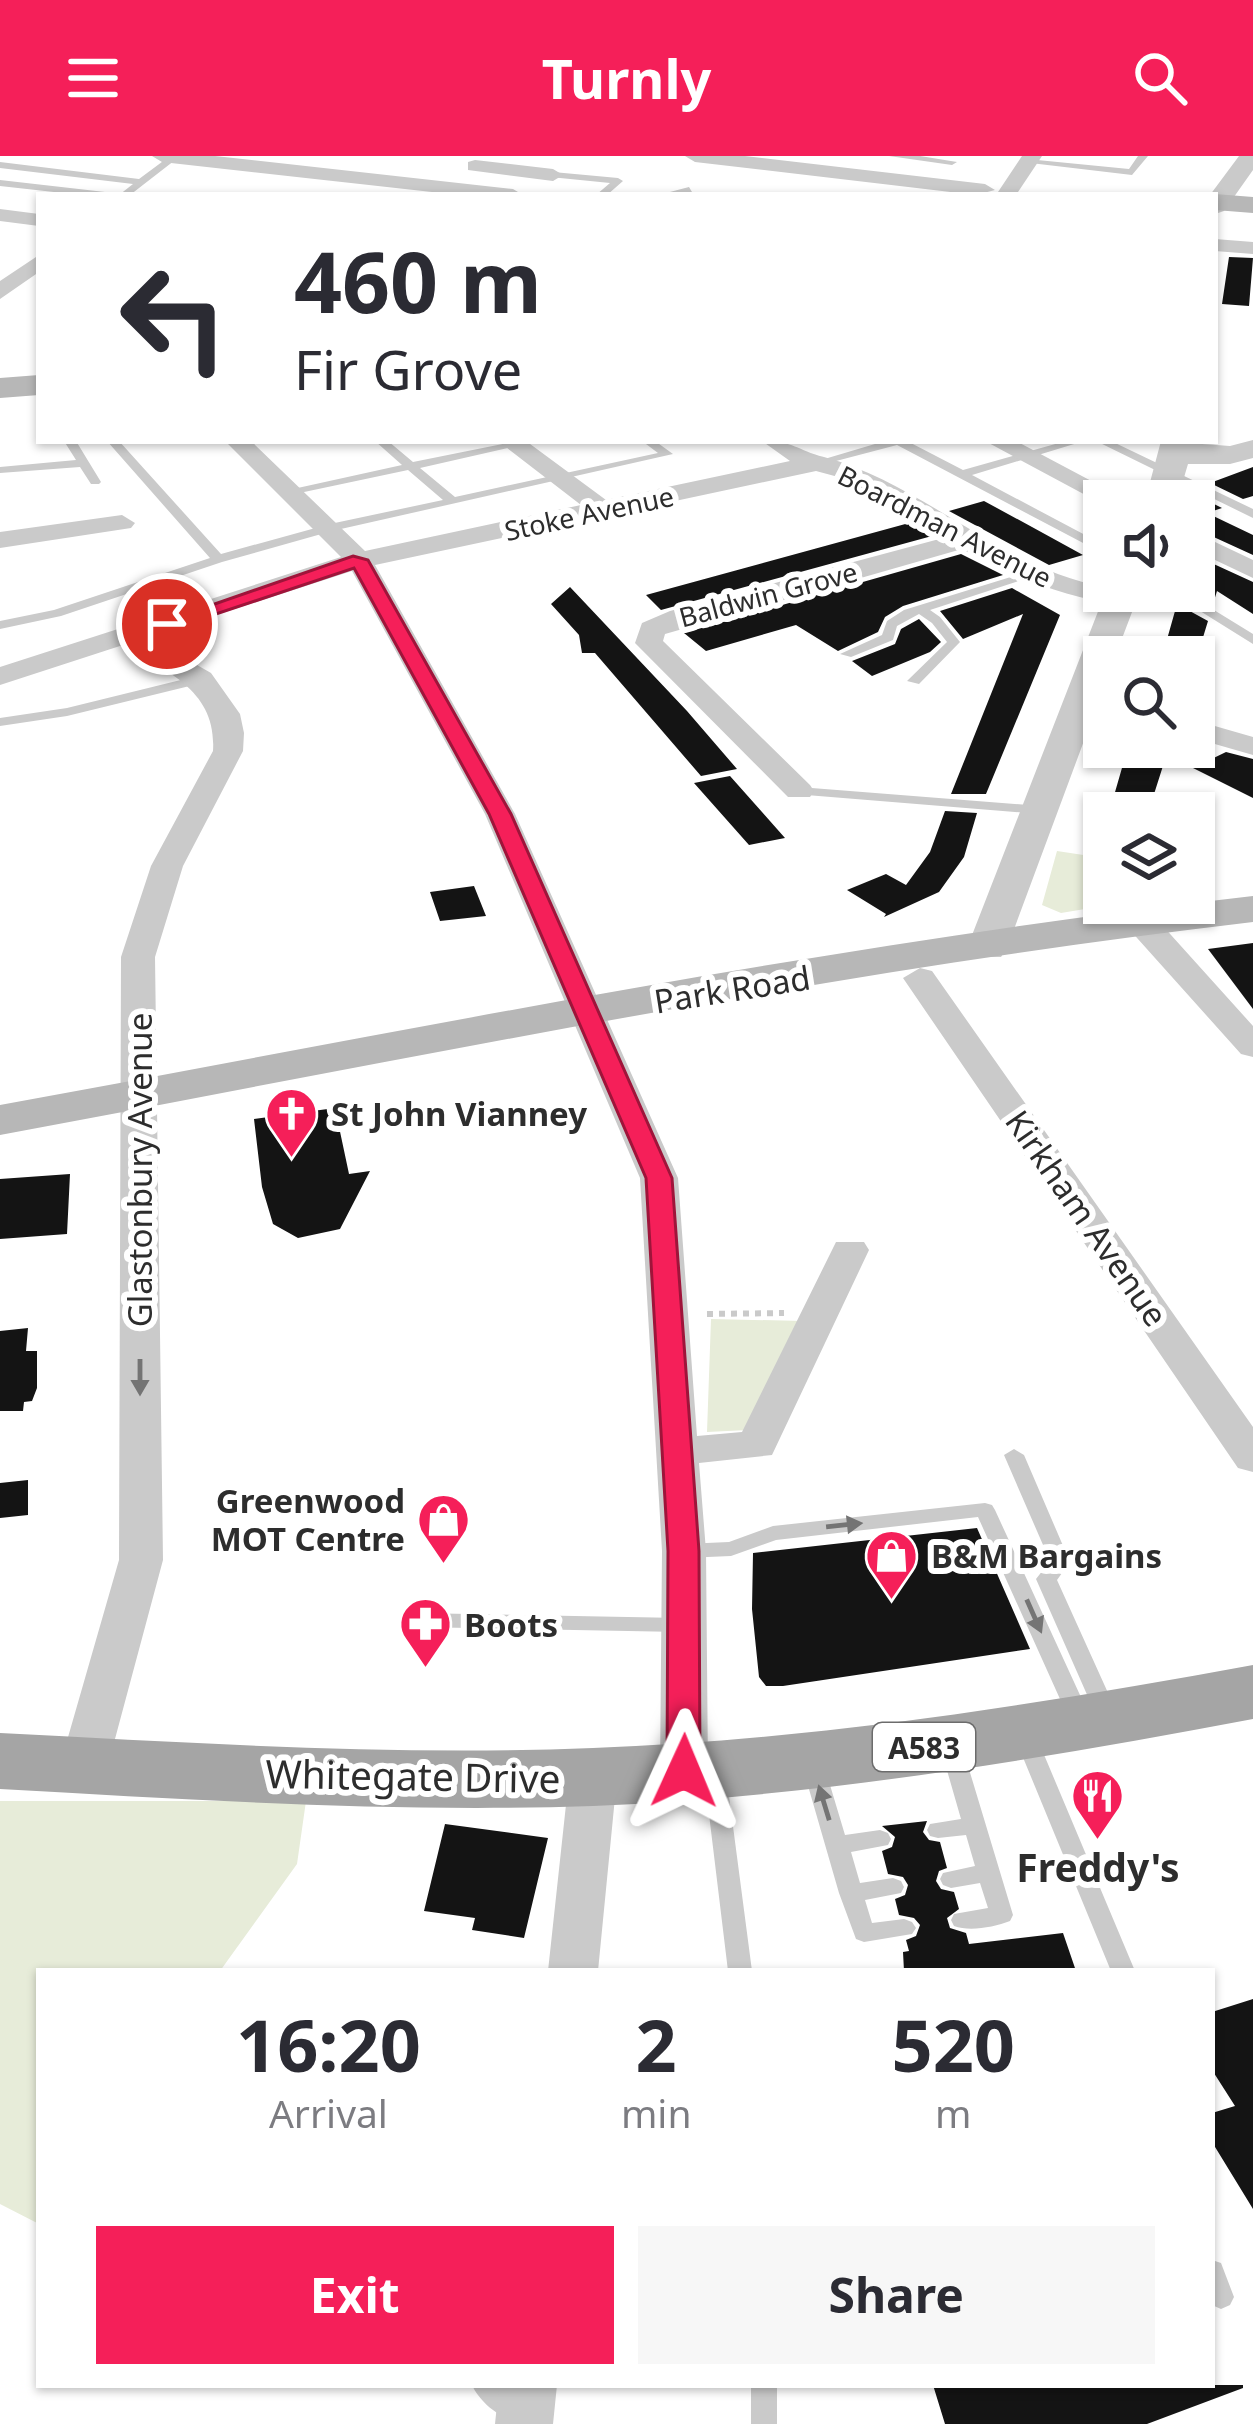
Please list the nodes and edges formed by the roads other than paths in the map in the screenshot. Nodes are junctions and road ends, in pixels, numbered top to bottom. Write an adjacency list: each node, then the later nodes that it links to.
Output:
1 (162, 156): 7 (street)
2 (573, 156): 13 (street)
3 (700, 156): 17 (street)
4 (893, 156): 8 (lane)
5 (1143, 156): 9 (lane)
6 (1251, 156): 28 (street)
7 (174, 158): 12 (street); 15 (lane)
8 (955, 159): 17 (lane)
9 (1030, 159): 27 (street)
10 (444, 163): 13 (street)
11 (0, 165): 15 (lane)
12 (287, 165): 14 (street); 18 (street)
13 (553, 175): 24 (street); 25 (lane)
14 (337, 176): 22 (street); 23 (street)
15 (142, 182): 21 (lane)
16 (0, 183): 20 (lane)
17 (928, 186): 27 (street)
18 (260, 190)
19 (688, 190): 26 (lane)
20 (79, 192)
21 (128, 192)
22 (318, 192)
23 (461, 192)
24 (533, 192)
25 (605, 192)
26 (680, 192)
27 (995, 192)
28 (1218, 200)
29 (1218, 203): 30 (main road)
30 (1253, 206)
31 (0, 215): 32 (street)
32 (36, 220)
33 (1218, 245): 34 (street)
34 (1253, 248)
35 (36, 263): 36 (street)
36 (0, 292)
37 (36, 385): 38 (main road)
38 (0, 388)
39 (72, 444): 54 (lane)
40 (116, 444): 72 (lane)
41 (243, 444): 63 (street)
42 (385, 444): 56 (lane)
43 (511, 444): 56 (lane)
44 (522, 444): 60 (street)
45 (653, 444): 60 (lane)
46 (781, 444): 55 (street, Boardman Avenue)
47 (887, 444): 55 (lane)
48 (904, 444): 59 (lane)
49 (1003, 444): 53 (street)
50 (1066, 444): 53 (lane)
51 (1110, 444): 57 (lane)
52 (1253, 448): 57 (street)
53 (1024, 455): 59 (lane); 61 (street)
54 (83, 463): 58 (lane); 62 (lane)
55 (817, 463): 65 (street, Stoke Avenue); 69 (street, Boardman Avenue)
56 (412, 466): 63 (lane); 64 (lane)
57 (1171, 468): 66 (lane)
58 (0, 470)
59 (963, 474): 68 (lane)
60 (559, 478): 64 (lane); 65 (street)
61 (1083, 484)
62 (100, 487): 70 (street)
63 (290, 491): 67 (street)
64 (452, 501): 67 (lane)
65 (605, 511): 73 (street, Stoke Avenue)
66 (1253, 514)
67 (330, 528): 72 (lane); 73 (street)
68 (1083, 539)
69 (965, 540): 75 (street, Boardman Avenue); 90 (street, Baldwin Grove)
70 (0, 541)
71 (1215, 551): 74 (street)
72 (218, 559): 79 (lane)
73 (359, 560): 80 (street, Stoke Avenue); 98 (street)
74 (1253, 570)
75 (1034, 574): 76 (street, Boardman Avenue); 77 (lane)
76 (1083, 592)
77 (920, 609): 82 (lane); 85 (lane)
78 (1208, 612): 81 (lane)
79 (0, 625)
80 (128, 637): 83 (street, Stoke Avenue); 84 (street)
81 (1253, 640)
82 (846, 654)
83 (0, 674)
84 (201, 680): 86 (lane); 100 (street, Glastonbury Avenue)
85 (914, 681)
86 (0, 722)
87 (1083, 727): 91 (street)
88 (1215, 735): 89 (street)
89 (1253, 746)
90 (799, 791): 91 (lane)
91 (1042, 810): 96 (street)
92 (1253, 909): 93 (main road, Park Road)
93 (1215, 913)
94 (1129, 924): 96 (main road, Park Road)
95 (1143, 924): 99 (street)
96 (987, 948): 98 (main road, Park Road)
97 (920, 978): 105 (street, Kirkham Avenue)
98 (587, 1013): 100 (main road, Park Road); 103 (street)
99 (1248, 1036)
100 (137, 1092): 101 (main road, Park Road); 114 (street, Glastonbury Avenue, one-way to 114)
101 (0, 1120)
102 (850, 1250): 103 (street)
103 (678, 1451): 106 (street)
104 (1014, 1455): 110 (lane)
105 (1253, 1458)
106 (684, 1551): 108 (street); 110 (lane, one-way to 110)
107 (416, 1620): 108 (lane)
108 (686, 1626): 115 (street)
109 (1253, 1692): 110 (main road, Whitegate Drive / A583)
110 (1072, 1725): 111 (main road, Whitegate Drive / A583); 129 (lane)
111 (950, 1743): 113 (main road, Whitegate Drive / A583); 117 (lane)
112 (0, 1761): 114 (main road, Whitegate Drive / A583)
113 (812, 1761): 115 (main road, Whitegate Drive / A583); 120 (lane, one-way to 113)
114 (84, 1765): 116 (main road, Whitegate Drive / A583)
115 (699, 1770): 116 (main road, Whitegate Drive / A583); 128 (lane)
116 (593, 1777): 127 (street)
117 (976, 1825): 118 (lane); 121 (lane)
118 (938, 1830)
119 (880, 1839): 120 (lane)
120 (837, 1845): 124 (lane)
121 (988, 1873): 122 (lane); 125 (lane)
122 (951, 1879)
123 (893, 1887): 124 (lane)
124 (850, 1892): 126 (lane)
125 (962, 1920)
126 (904, 1928)
127 (573, 1968)
128 (739, 1968)
129 (1122, 1968)
130 (764, 2388): 131 (lane)
131 (764, 2424)

